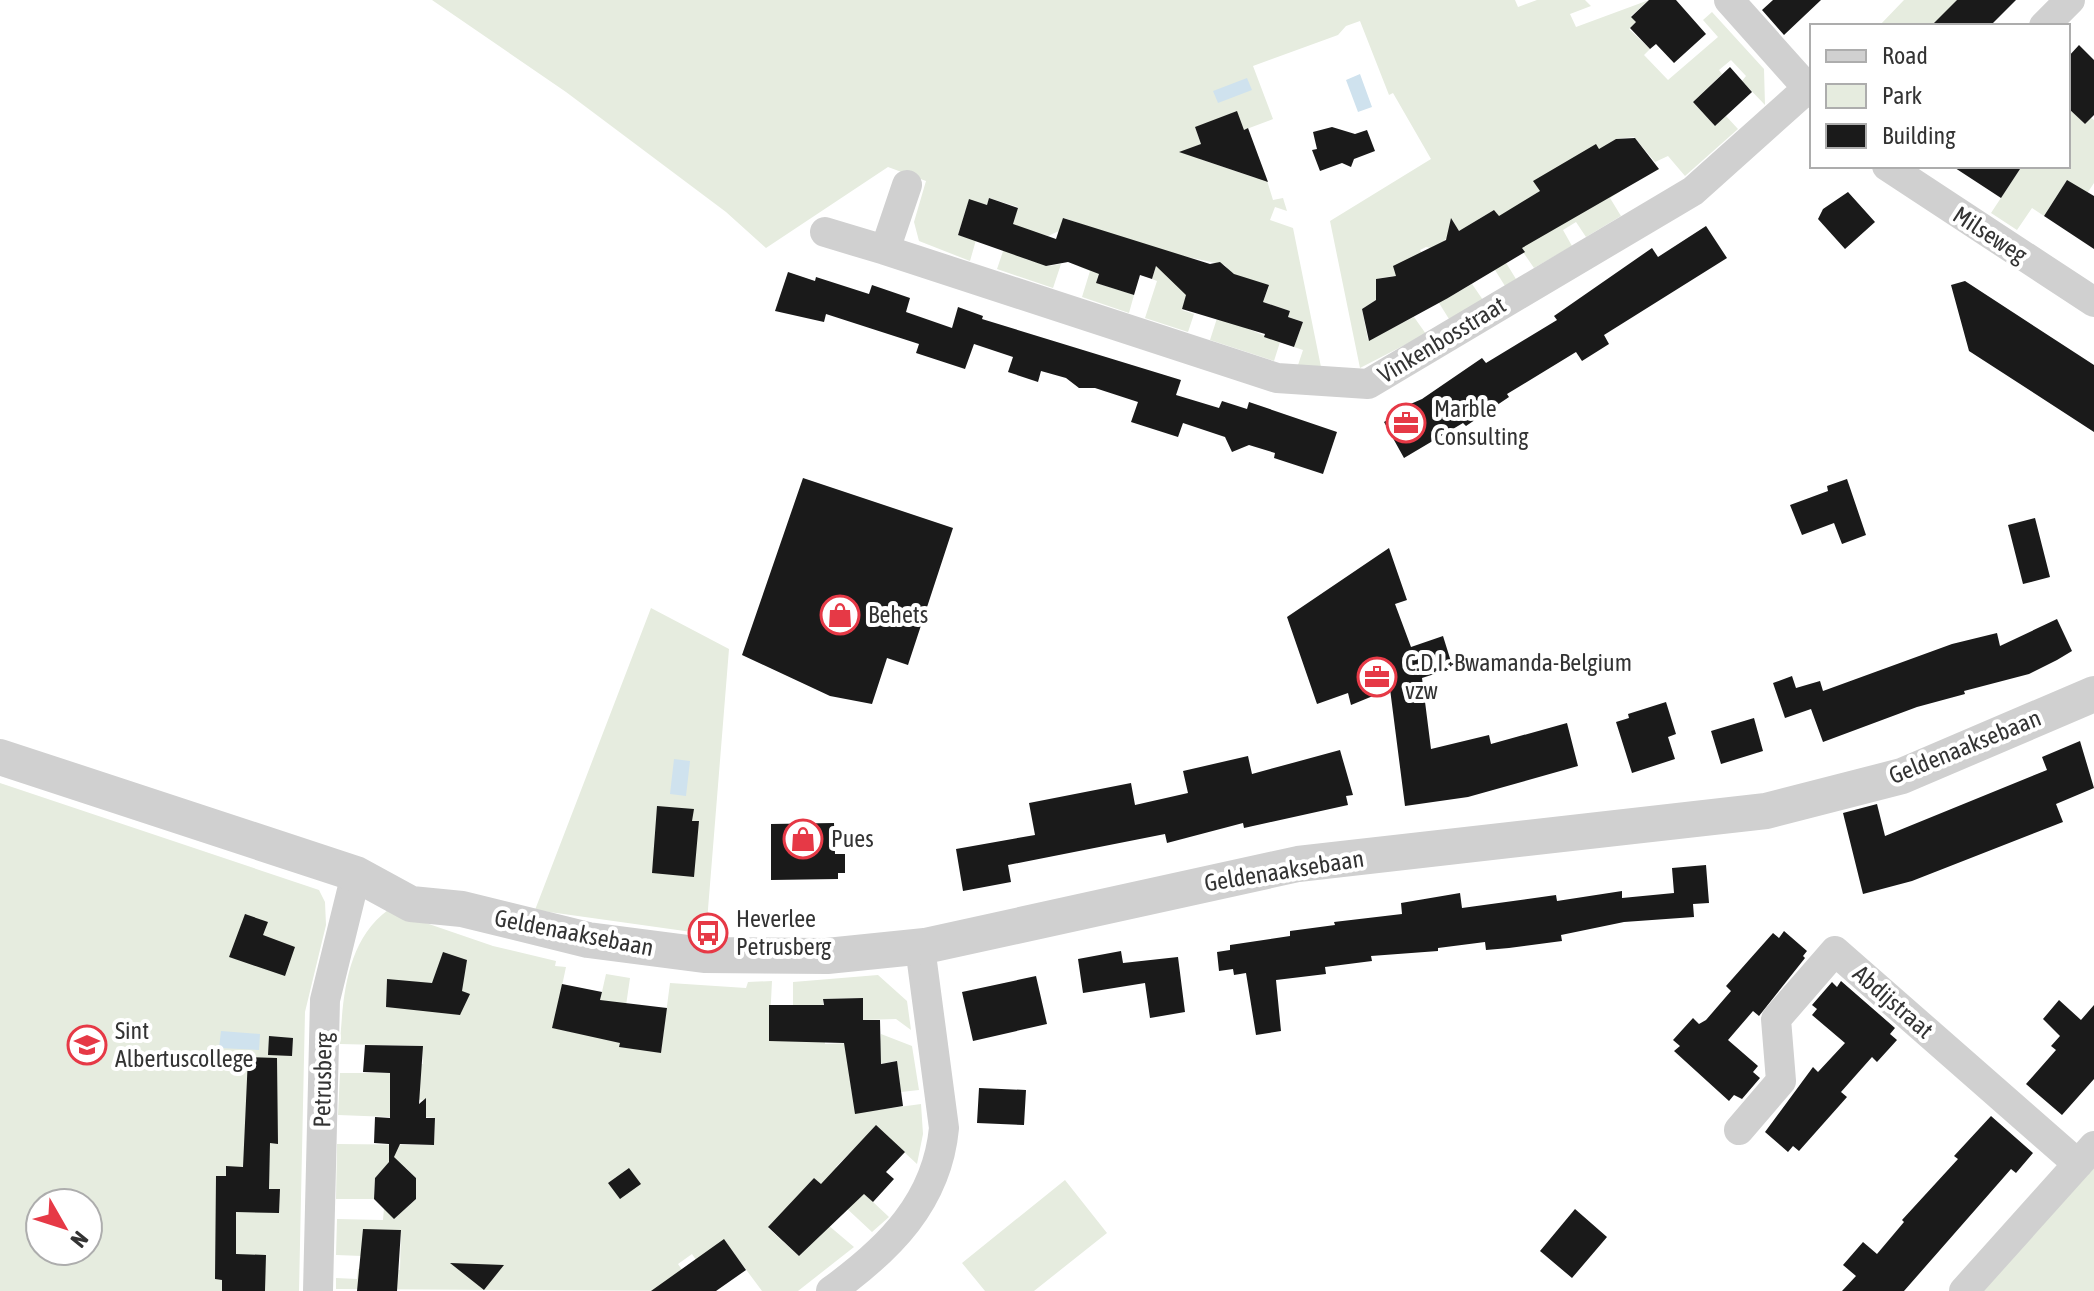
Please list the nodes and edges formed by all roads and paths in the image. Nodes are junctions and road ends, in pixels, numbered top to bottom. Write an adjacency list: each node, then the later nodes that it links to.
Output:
1 (1729, 0): 6 (street)
2 (2070, 0): 5 (street)
3 (2087, 0): 4 (street)
4 (2094, 7)
5 (2046, 24)
6 (1810, 90): 10 (street, Vinkenbosstraat)
7 (1897, 169): 11 (street, Milseweg)
8 (907, 185): 10 (street)
9 (825, 232): 10 (street, Vinkenbosstraat)
10 (885, 250)
11 (2094, 302)
12 (2094, 694): 15 (street, Geldenaaksebaan)
13 (0, 757): 14 (street, Geldenaaksebaan)
14 (356, 874): 15 (street, Geldenaaksebaan); 18 (street, Petrusberg)
15 (920, 947): 19 (street)
16 (1739, 1130): 17 (street, Abdijstraat)
17 (2086, 1155): 20 (street, Abdijstraat)
18 (318, 1291)
19 (831, 1291)
20 (1964, 1291)

